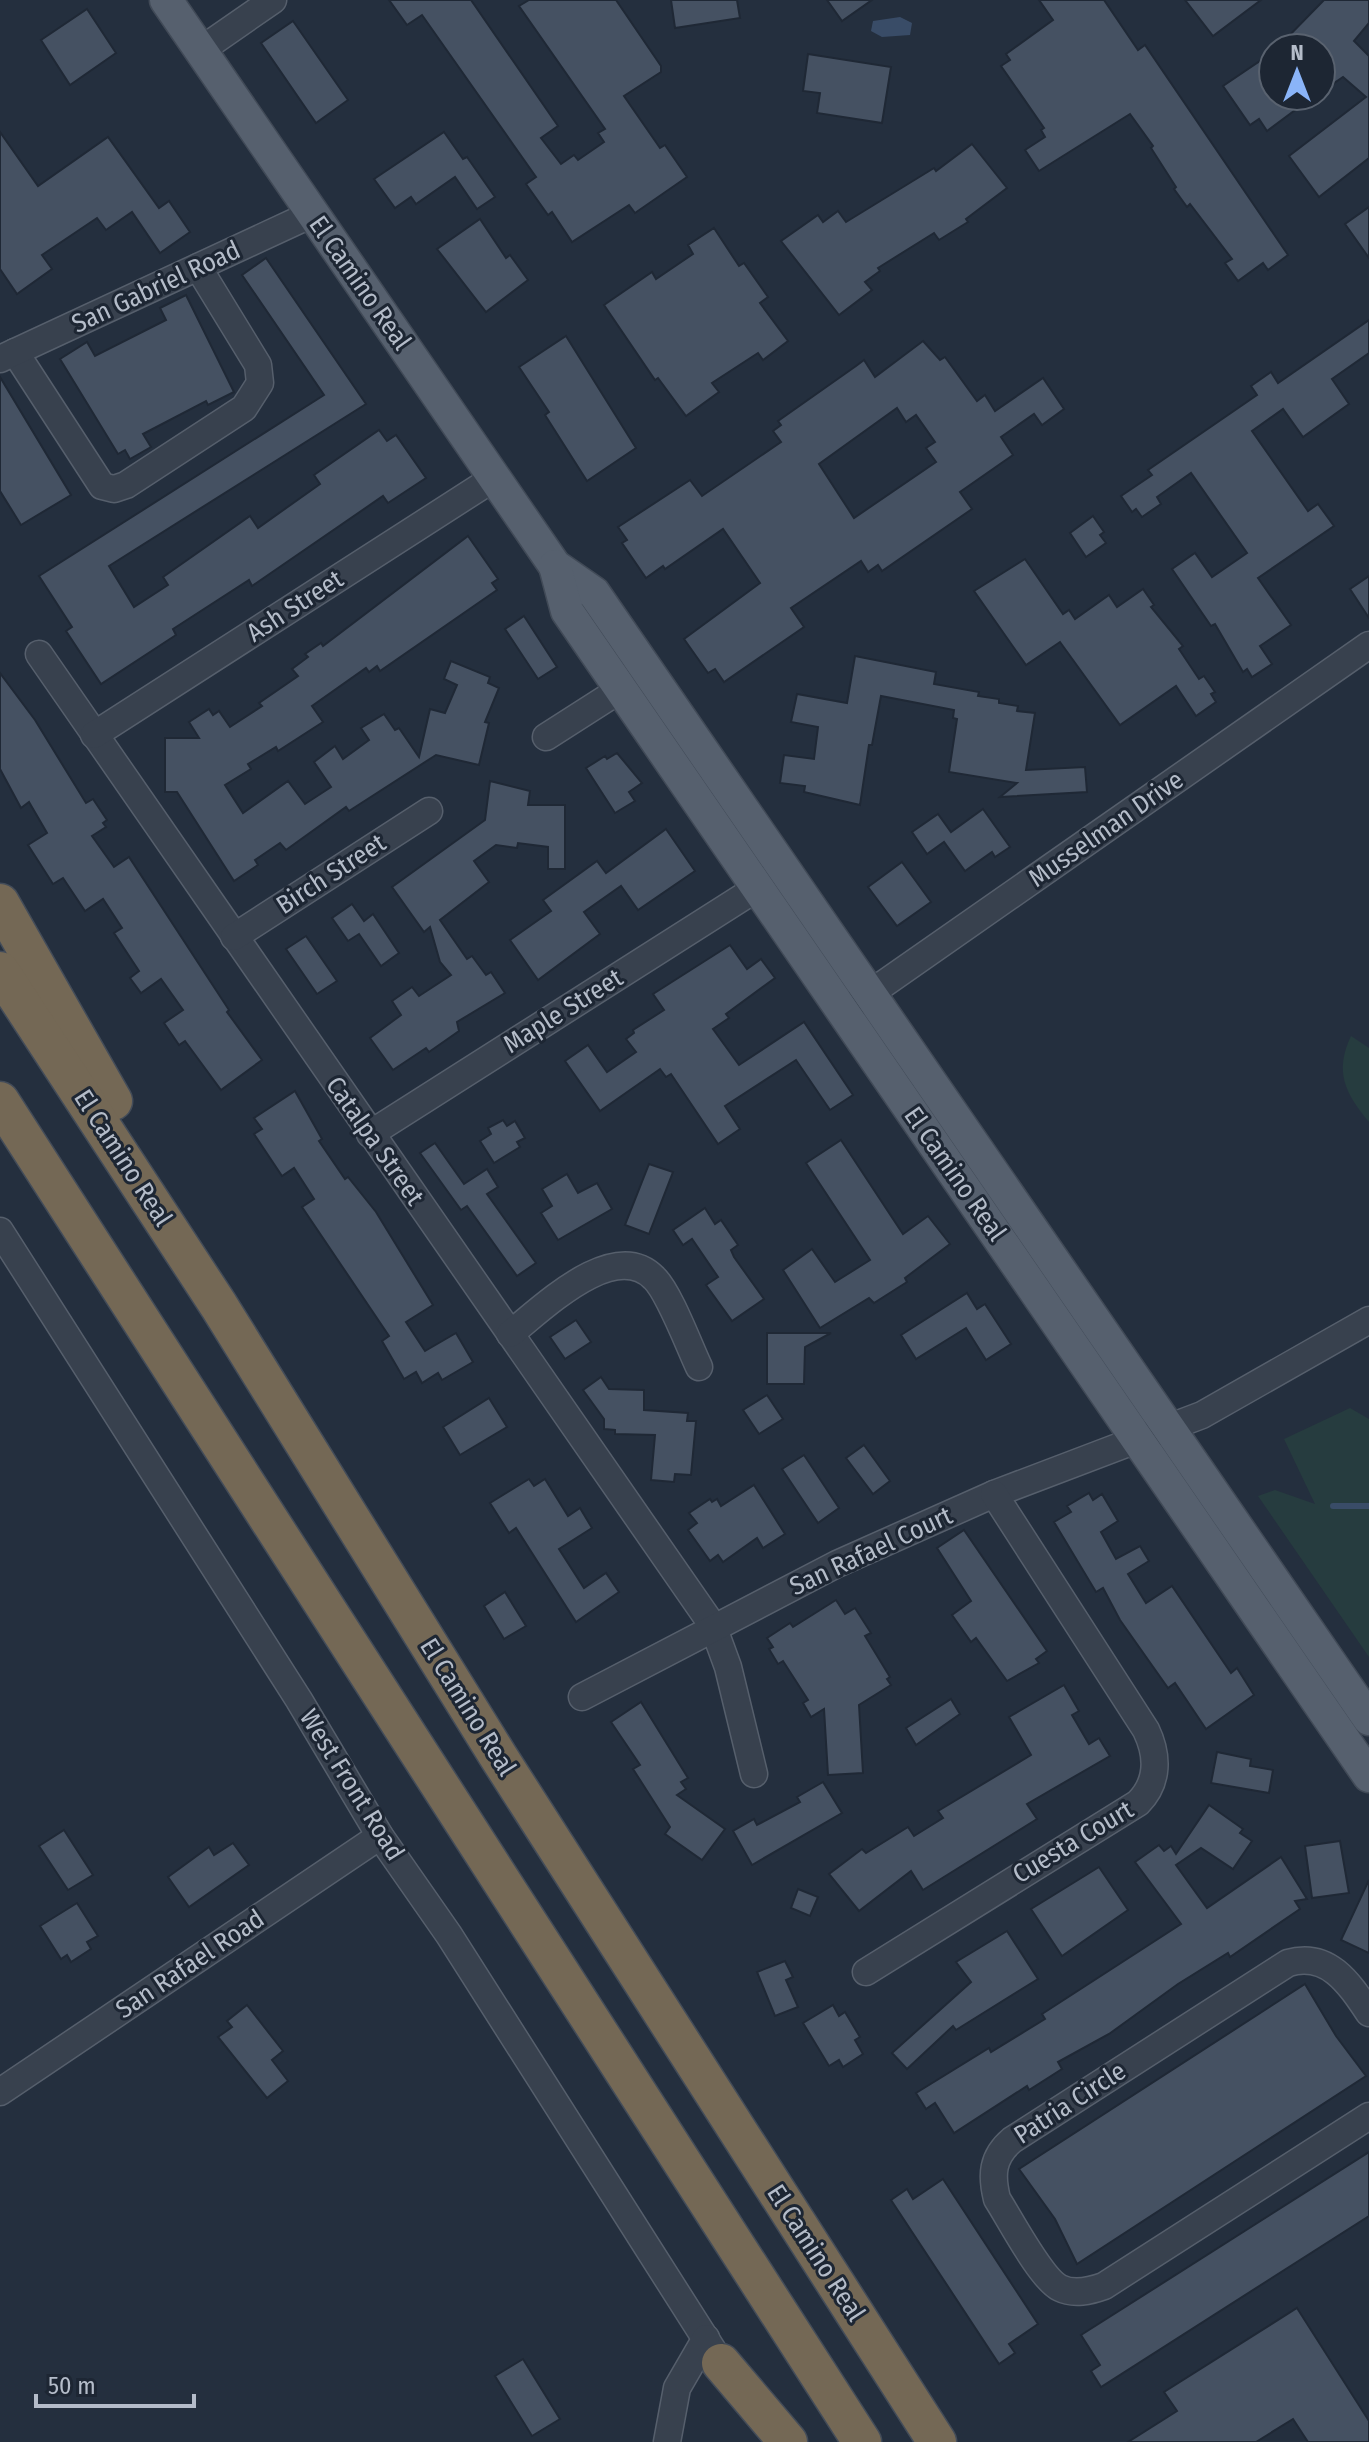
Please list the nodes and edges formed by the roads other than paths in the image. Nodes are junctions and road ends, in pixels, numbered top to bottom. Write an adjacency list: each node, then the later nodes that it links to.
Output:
1 (166, 0): 3 (main road, El Camino Real)
2 (273, 0): 3 (street)
3 (201, 50): 4 (main road, El Camino Real)
4 (312, 214): 5 (street, San Gabriel Road); 7 (main road, El Camino Real)
5 (198, 267): 6 (street, San Gabriel Road); 6 (street)
6 (8, 356)
7 (494, 478): 8 (main road, El Camino Real); 12 (street, Ash Street)
8 (555, 566): 11 (main road, El Camino Real); 19 (main road, El Camino Real)
9 (1369, 645): 19 (street, Musselman Drive)
10 (39, 654): 12 (street, Catalpa Street)
11 (621, 689): 13 (street); 15 (main road, El Camino Real)
12 (94, 735): 17 (street, Catalpa Street)
13 (546, 737)
14 (429, 811): 17 (street, Birch Street)
15 (757, 888): 20 (main road, El Camino Real); 22 (street, Maple Street)
16 (0, 903): 24 (highway)
17 (234, 937): 22 (street, Catalpa Street)
18 (0, 971): 24 (highway, El Camino Real)
19 (870, 993): 20 (street, Musselman Drive); 28 (main road, El Camino Real)
20 (842, 1013): 29 (main road, El Camino Real)
21 (0, 1101): 44 (highway)
22 (370, 1134): 26 (street, Catalpa Street)
23 (0, 1231): 36 (street, West Front Road)
24 (219, 1306): 45 (highway, El Camino Real)
25 (1369, 1320): 28 (street)
26 (510, 1334): 27 (street); 31 (street, Catalpa Street)
27 (699, 1367)
28 (1170, 1428): 29 (street, San Rafael Court); 33 (main road, El Camino Real)
29 (1138, 1439): 30 (street, San Rafael Court); 35 (main road, El Camino Real)
30 (994, 1494): 31 (street, San Rafael Court); 37 (street, Cuesta Court)
31 (713, 1626): 32 (street, San Rafael Court); 34 (street, Catalpa Street)
32 (582, 1697)
33 (1369, 1719)
34 (754, 1774)
35 (1369, 1776)
36 (380, 1836): 39 (street, San Rafael Road); 41 (street, West Front Road)
37 (866, 1972)
38 (1369, 2013): 40 (street, Patria Circle)
39 (0, 2092)
40 (1369, 2116)
41 (714, 2351): 42 (street); 43 (highway)
42 (667, 2442)
43 (788, 2442)
44 (862, 2442)
45 (937, 2442)

